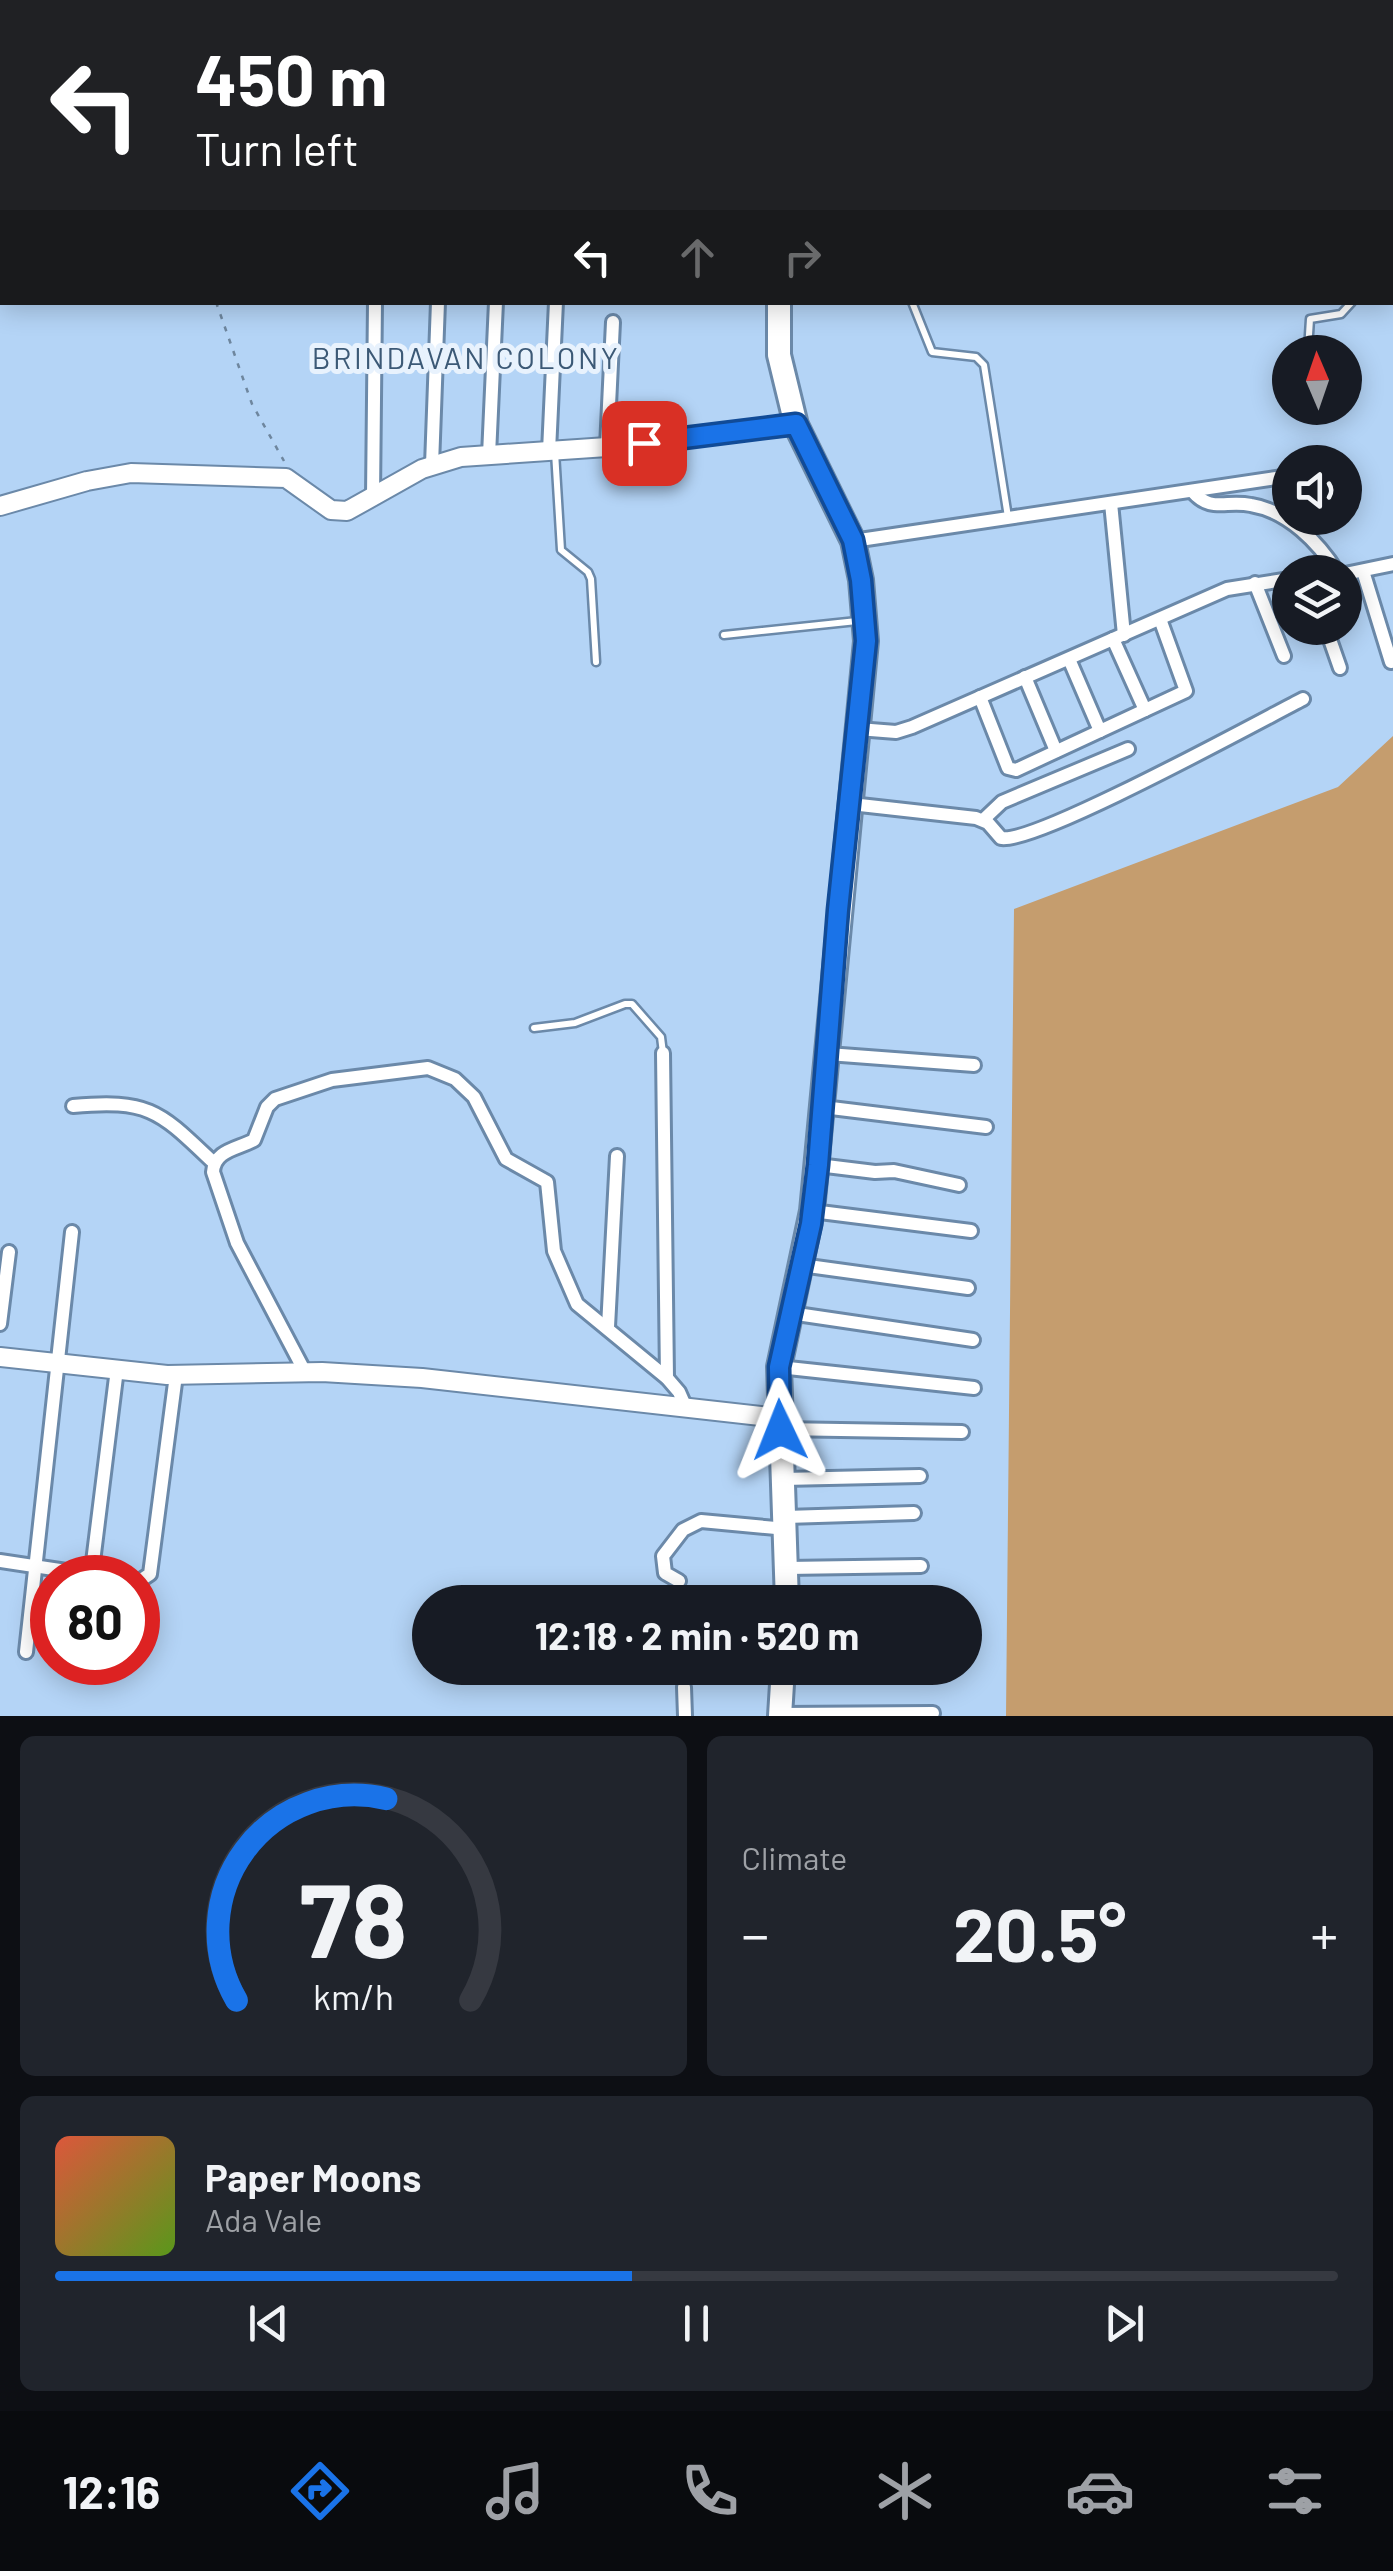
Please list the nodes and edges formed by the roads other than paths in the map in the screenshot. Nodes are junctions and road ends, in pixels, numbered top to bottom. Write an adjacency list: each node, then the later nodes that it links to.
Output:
1 (375, 305): 17 (street)
2 (438, 305): 14 (street)
3 (496, 305): 13 (street)
4 (556, 305): 12 (street)
5 (778, 305): 10 (highway)
6 (913, 305): 20 (lane)
7 (1349, 305): 9 (lane)
8 (613, 322): 11 (street)
9 (1309, 335)
10 (796, 424): 11 (street); 21 (highway)
11 (606, 447): 12 (street)
12 (552, 451): 13 (street); 34 (lane)
13 (489, 455): 14 (street)
14 (432, 465): 17 (street)
15 (1272, 479): 16 (street)
16 (1192, 491): 18 (street); 22 (street)
17 (373, 496): 19 (street)
18 (1111, 503): 20 (street); 30 (street)
19 (0, 506)
20 (1008, 518): 21 (street)
21 (853, 540): 28 (highway)
22 (1327, 555)
23 (1393, 564): 24 (street)
24 (1362, 571): 35 (street)
25 (1272, 581): 26 (street)
26 (1255, 583): 27 (street); 32 (street)
27 (1160, 619): 30 (street); 40 (street)
28 (864, 620): 29 (lane); 41 (highway)
29 (724, 635)
30 (1119, 637): 33 (street); 40 (street)
31 (1332, 645): 36 (street)
32 (1284, 656)
33 (1068, 658): 37 (street); 42 (street)
34 (596, 662)
35 (1391, 662)
36 (1340, 668)
37 (1025, 677): 38 (street); 44 (street)
38 (980, 697): 41 (street); 44 (street)
39 (1302, 699): 46 (street)
40 (1145, 710): 42 (street)
41 (858, 728): 45 (highway)
42 (1100, 731): 44 (street)
43 (1128, 749): 46 (street)
44 (1056, 751)
45 (851, 804): 46 (street); 49 (highway)
46 (982, 820)
47 (534, 1028): 48 (lane)
48 (663, 1054): 74 (street)
49 (828, 1054): 50 (street); 52 (highway)
50 (974, 1065)
51 (74, 1106): 55 (street)
52 (823, 1107): 53 (street); 56 (highway)
53 (986, 1127)
54 (616, 1156): 66 (street)
55 (214, 1163): 66 (street); 72 (street)
56 (818, 1165): 57 (street); 58 (highway)
57 (959, 1185)
58 (812, 1212): 59 (street); 62 (highway)
59 (971, 1231)
60 (72, 1232): 69 (street)
61 (9, 1252): 65 (street)
62 (801, 1266): 63 (street); 64 (highway)
63 (968, 1288)
64 (790, 1313): 67 (street); 70 (highway)
65 (0, 1324)
66 (608, 1327): 74 (street)
67 (973, 1340)
68 (0, 1359): 69 (street)
69 (58, 1363): 71 (street); 83 (street)
70 (779, 1367): 75 (street); 77 (highway)
71 (116, 1370): 73 (street); 84 (street)
72 (305, 1372): 73 (street); 76 (street)
73 (176, 1374): 85 (street)
74 (668, 1378): 76 (street)
75 (974, 1388)
76 (686, 1408): 77 (street)
77 (780, 1424): 78 (street); 80 (highway)
78 (962, 1432)
79 (920, 1476): 80 (street)
80 (784, 1480): 82 (highway)
81 (914, 1513): 82 (street)
82 (786, 1523): 89 (highway); 90 (street)
83 (36, 1555)
84 (94, 1555)
85 (152, 1555)
86 (0, 1560): 87 (street)
87 (30, 1565)
88 (921, 1566): 89 (street)
89 (787, 1568): 91 (highway)
90 (679, 1581)
91 (787, 1585)
92 (30, 1614): 93 (street)
93 (26, 1652)
94 (782, 1685): 97 (highway)
95 (684, 1688): 98 (street)
96 (932, 1714): 97 (street)
97 (780, 1715)
98 (685, 1716)

